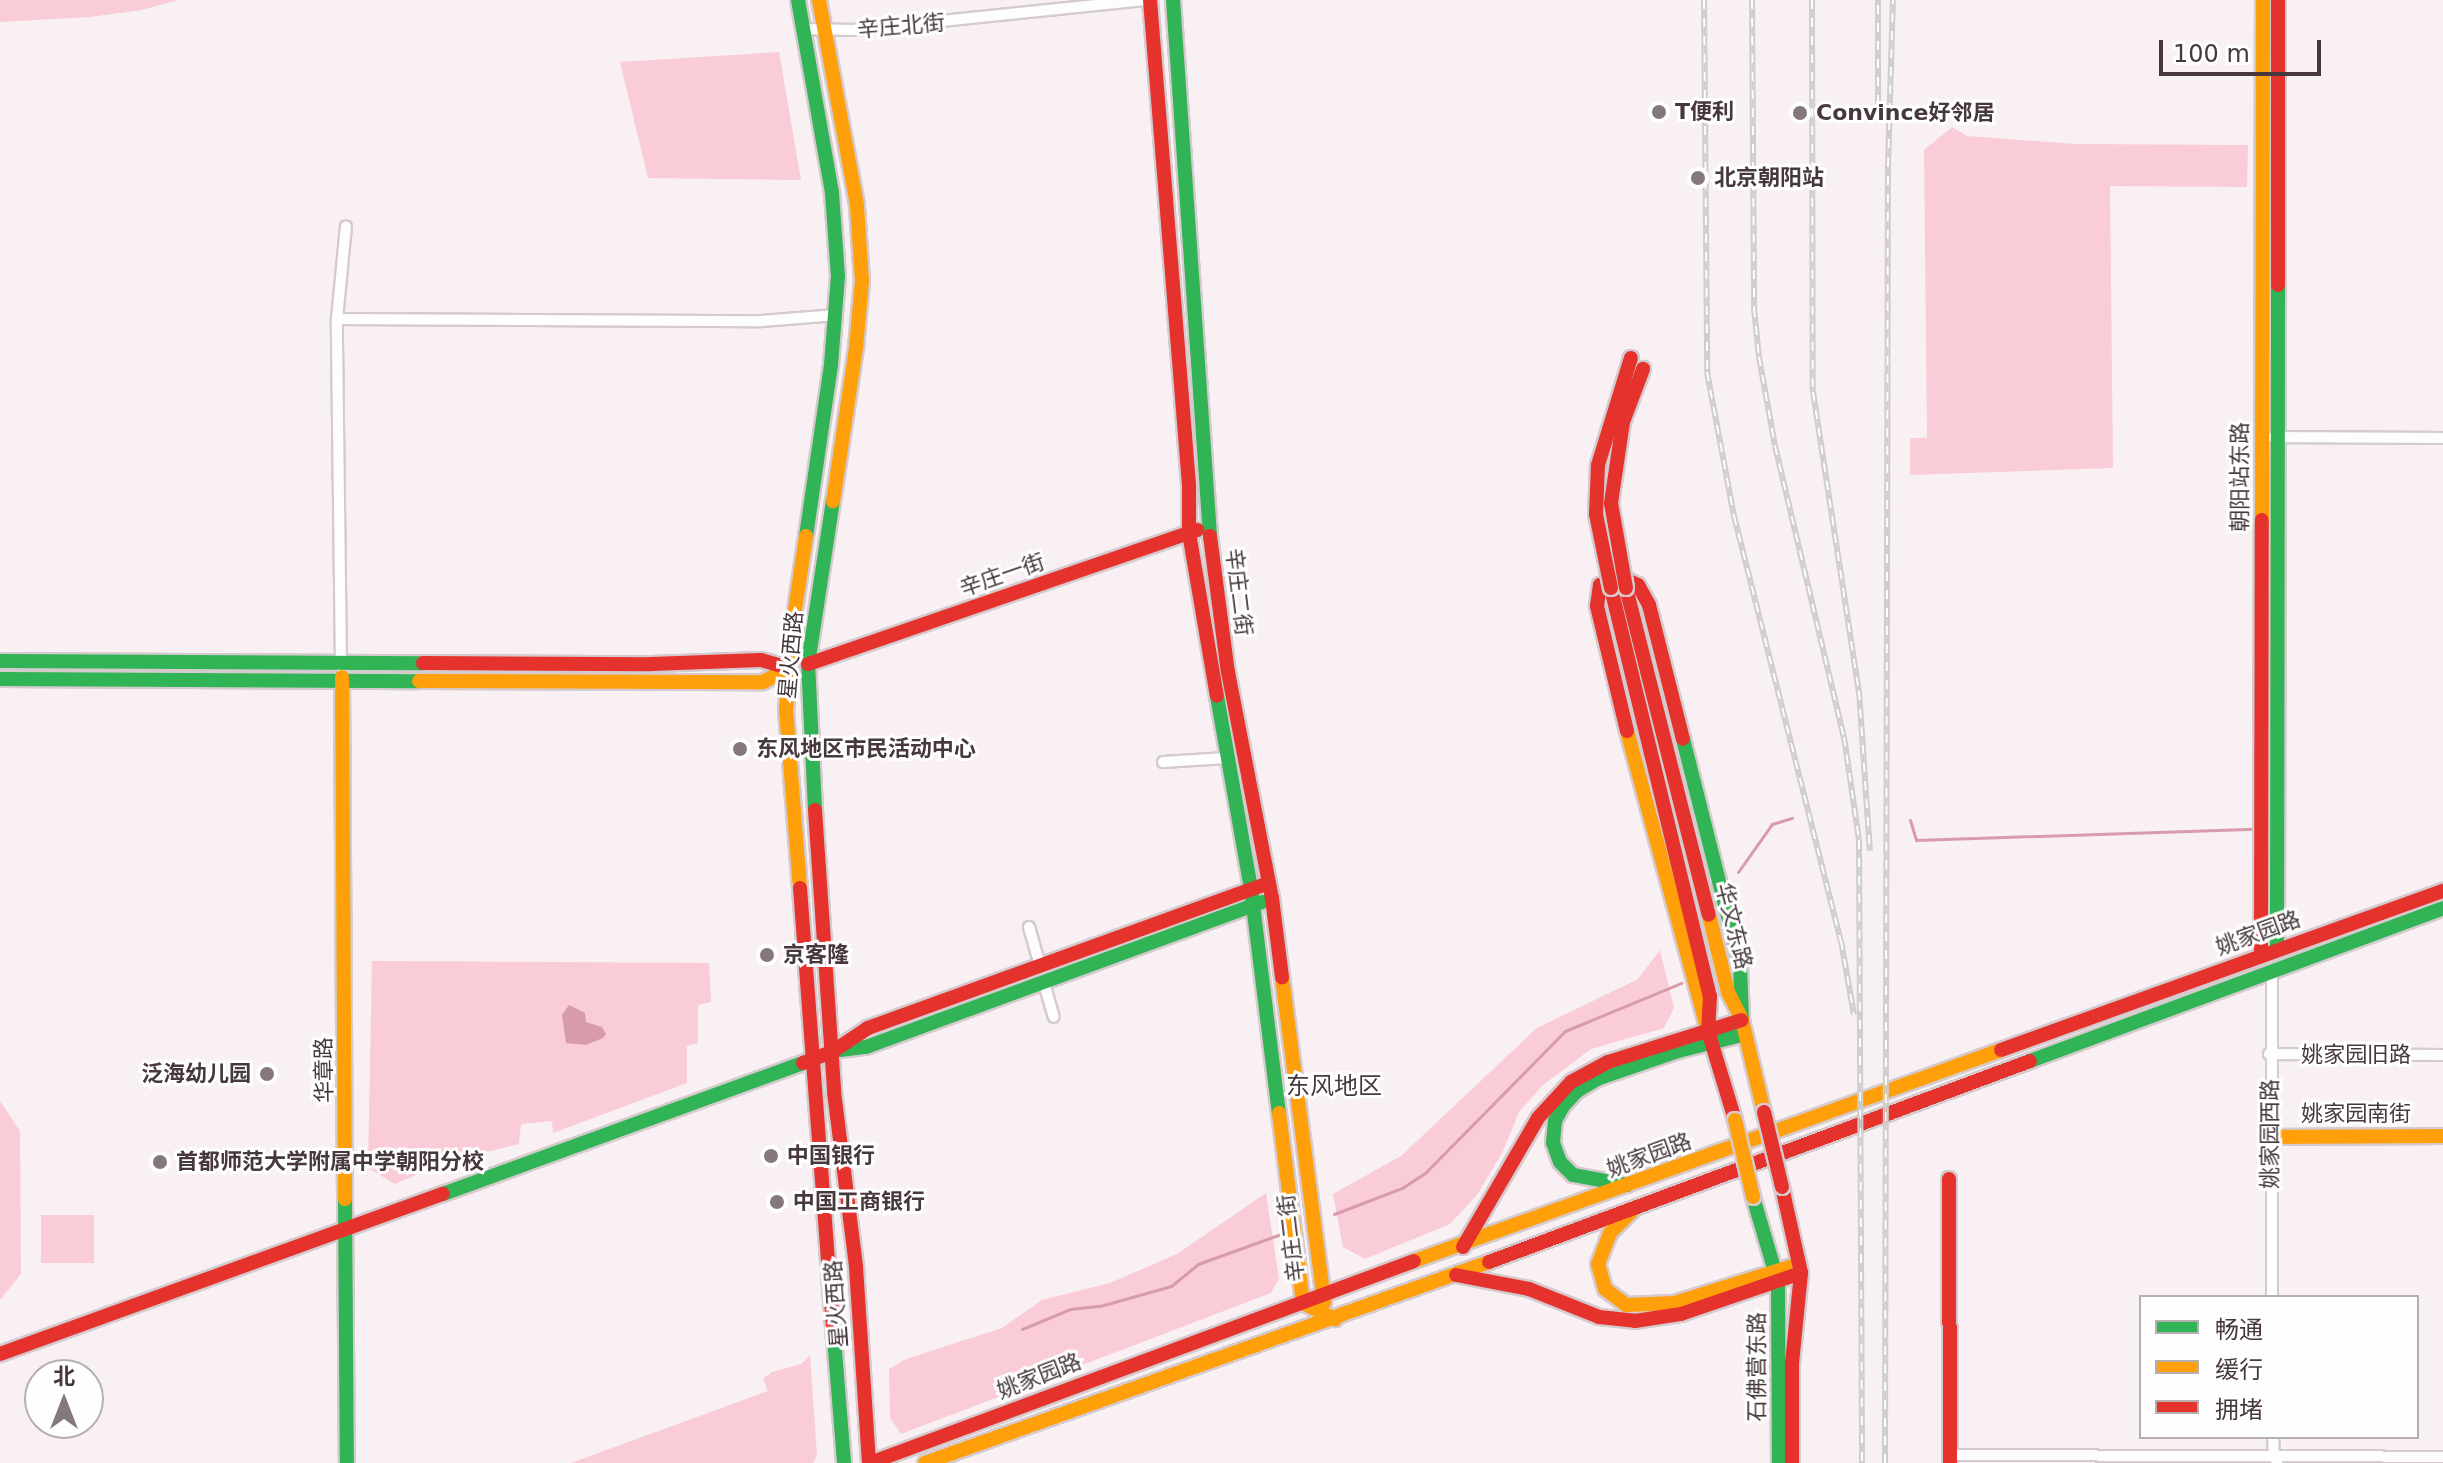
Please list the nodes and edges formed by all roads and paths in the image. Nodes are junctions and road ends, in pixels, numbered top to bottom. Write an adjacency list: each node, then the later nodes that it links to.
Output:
1 (798, 0): 8 (main road, 星火西路)
2 (819, 0): 9 (main road, 星火西路)
3 (1142, 0): 9 (street, 辛庄北街)
4 (1150, 0): 18 (main road, 辛庄二街)
5 (1173, 0): 17 (main road, 辛庄二街)
6 (2263, 0): 15 (main road, 朝阳站东路)
7 (2278, 0): 15 (main road, 朝阳站东路)
8 (803, 29): 9 (street, 辛庄北街); 11 (main road, 星火西路)
9 (823, 30): 22 (main road, 星火西路)
10 (346, 226): 12 (street)
11 (837, 315): 12 (street); 23 (main road, 星火西路)
12 (337, 319): 21 (street)
13 (1631, 358): 19 (main road, bridge)
14 (1643, 369): 19 (main road, bridge)
15 (2269, 437): 16 (street); 34 (main road, 朝阳站东路); 35 (main road, 朝阳站东路)
16 (2443, 438)
17 (1209, 525): 18 (main road, 辛庄一街); 29 (main road, 辛庄二街)
18 (1189, 533): 22 (main road, 辛庄一街); 26 (main road, 辛庄二街)
19 (1618, 588): 40 (main road, 华文东路); 41 (main road, 华文东路)
20 (0, 661): 21 (main road)
21 (341, 662): 23 (main road); 24 (street)
22 (808, 664): 23 (street); 42 (main road, 星火西路)
23 (789, 668): 24 (main road); 45 (main road, 星火西路)
24 (342, 677): 25 (main road); 51 (main road, 华章路)
25 (0, 679)
26 (1226, 758): 27 (street); 28 (main road, 辛庄二街)
27 (1163, 762)
28 (1251, 889): 29 (main road); 31 (main road, 辛庄二街); 36 (main road)
29 (1270, 890): 31 (main road); 57 (main road, 辛庄二街)
30 (2443, 891): 34 (main road, 姚家园路)
31 (1253, 905): 38 (main road); 58 (main road, 辛庄二街)
32 (2443, 908): 37 (main road, 姚家园路)
33 (1029, 927): 36 (street)
34 (2277, 949): 35 (main road, 姚家园路)
35 (2261, 955): 49 (main road, 姚家园路)
36 (1040, 965): 42 (main road)
37 (2272, 972): 43 (street, 姚家园西路); 50 (main road, 姚家园路)
38 (1044, 983): 39 (street); 42 (main road)
39 (1054, 1017)
40 (1744, 1027): 41 (main road); 41 (main road); 53 (main road, 华文东路, bridge)
41 (1712, 1036): 49 (main road); 52 (main road); 55 (main road, 华文东路, bridge)
42 (832, 1052): 45 (main road); 68 (main road, 星火西路)
43 (2269, 1054): 44 (street, 姚家园旧路); 47 (street, 姚家园西路)
44 (2443, 1055)
45 (810, 1060): 51 (main road); 67 (main road, 星火西路)
46 (2443, 1136): 47 (main road, 姚家园南街)
47 (2270, 1137): 56 (street, 姚家园西路)
48 (1949, 1179): 64 (main road)
49 (1628, 1185): 52 (main road, 姚家园路)
50 (1638, 1205): 54 (main road, 姚家园路); 55 (main road)
51 (347, 1228): 60 (main road); 66 (main road, 华章路)
52 (1463, 1247): 57 (main road, 姚家园路)
53 (1800, 1268): 55 (main road); 71 (main road, 石佛营东路)
54 (1454, 1275): 55 (main road); 59 (main road, 姚家园路)
55 (1775, 1277): 70 (main road, 石佛营东路)
56 (2272, 1295)
57 (1321, 1297): 58 (main road, 姚家园路); 59 (main road, 辛庄二街)
58 (1303, 1303): 59 (main road, 辛庄二街); 68 (main road, 姚家园路)
59 (1335, 1319): 63 (main road, 姚家园路)
60 (0, 1354)
61 (2273, 1439): 65 (street)
62 (2443, 1457): 65 (street)
63 (954, 1458): 69 (main road, 姚家园路)
64 (1950, 1459): 65 (street)
65 (2276, 1460)
66 (347, 1463)
67 (844, 1463)
68 (870, 1463)
69 (925, 1463)
70 (1779, 1463)
71 (1792, 1463)

